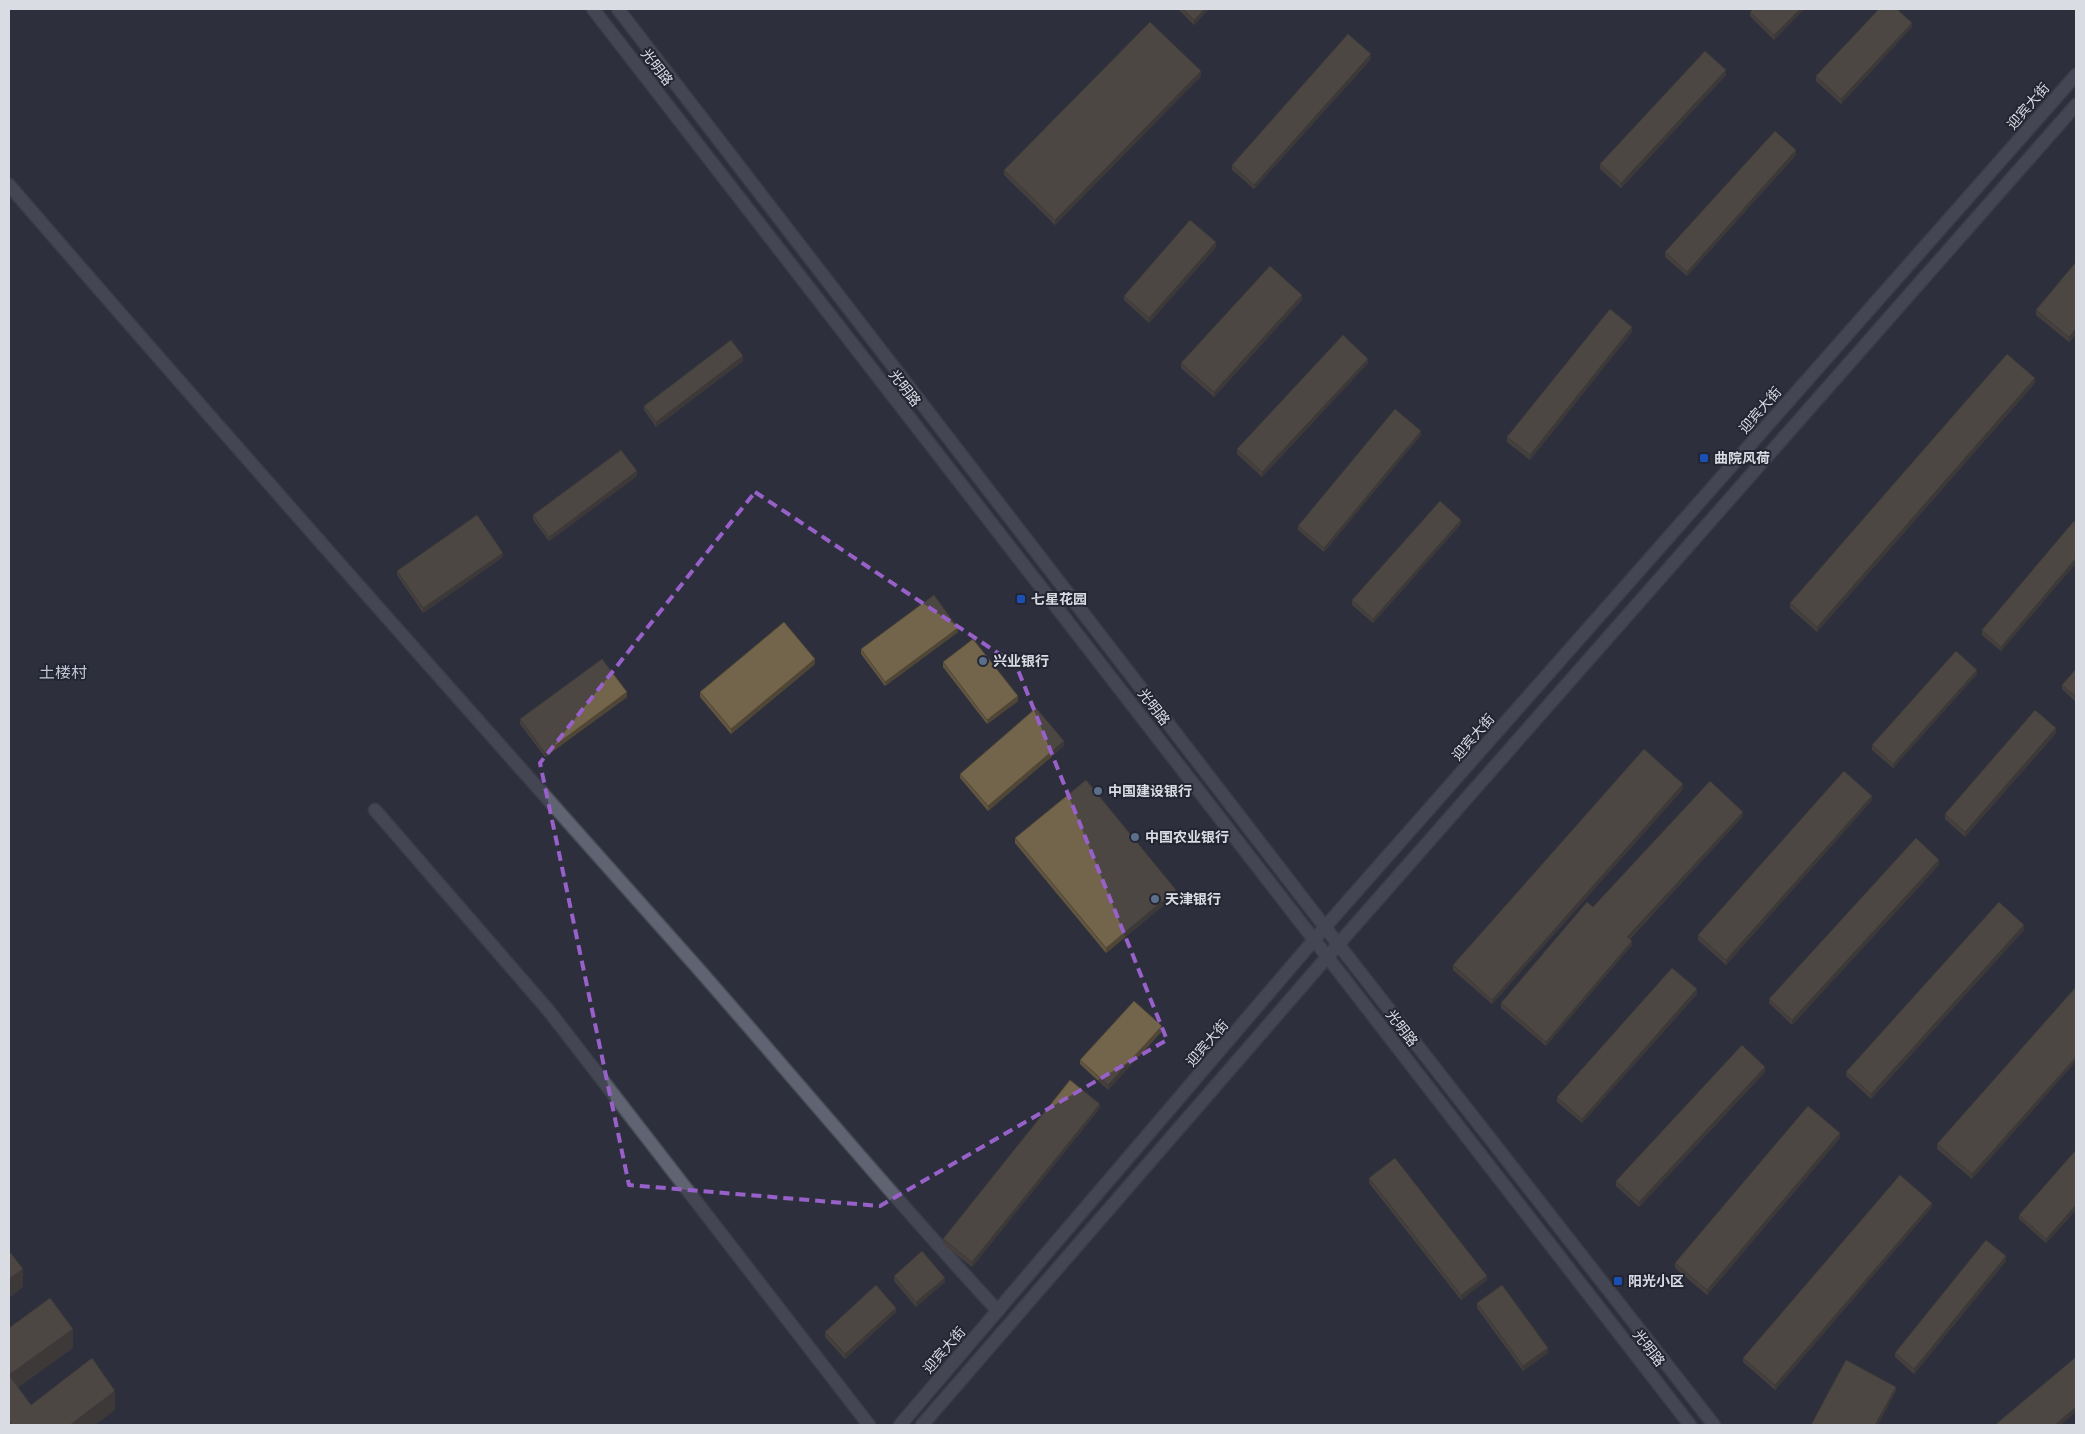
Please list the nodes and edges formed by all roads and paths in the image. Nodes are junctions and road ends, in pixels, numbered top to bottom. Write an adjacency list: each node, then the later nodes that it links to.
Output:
1 (593, 9): 8 (street, 光明路)
2 (618, 9): 7 (street, 光明路)
3 (2076, 75): 7 (street, 迎宾大街)
4 (2076, 104): 9 (street)
5 (9, 184): 11 (street)
6 (374, 810): 12 (street)
7 (1326, 927): 8 (street, 迎宾大街); 9 (street, 光明路)
8 (1315, 940): 10 (street, 光明路); 11 (street, 迎宾大街)
9 (1338, 944): 10 (street); 16 (street, 光明路)
10 (1328, 956): 14 (street); 15 (street, 光明路)
11 (998, 1311): 13 (street, 迎宾大街)
12 (869, 1425)
13 (900, 1425)
14 (922, 1425)
15 (1690, 1425)
16 (1714, 1425)

